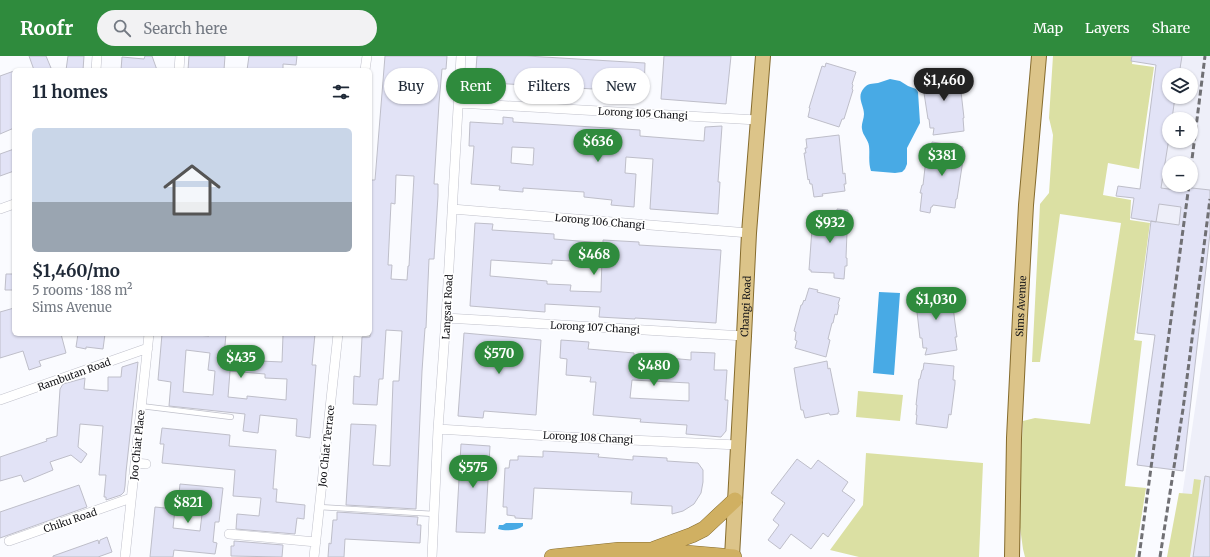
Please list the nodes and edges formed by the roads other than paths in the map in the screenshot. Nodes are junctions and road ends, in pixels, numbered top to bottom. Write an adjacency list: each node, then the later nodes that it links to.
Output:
1 (97, 56): 7 (street)
2 (180, 56): 8 (street)
3 (367, 56): 9 (street)
4 (461, 56): 10 (street, Langsat Road)
5 (763, 56): 13 (main road, Changi Road)
6 (1039, 56): 44 (main road, Sims Avenue)
7 (96, 68)
8 (179, 68)
9 (365, 68)
10 (460, 68)
11 (458, 104): 16 (street, Langsat Road)
12 (476, 104): 13 (street, Lorong 105 Changi)
13 (757, 120): 17 (main road, Changi Road)
14 (12, 205): 15 (street)
15 (0, 209)
16 (452, 209): 17 (street, Lorong 106 Changi); 18 (street, Langsat Road)
17 (749, 233): 21 (main road, Changi Road)
18 (446, 318): 21 (street, Lorong 107 Changi); 26 (street, Langsat Road)
19 (150, 336): 22 (street, Joo Chiat Place)
20 (338, 336): 32 (street, Joo Chiat Terrace)
21 (744, 336): 27 (main road, Changi Road)
22 (148, 348): 23 (street, Rambutan Road); 24 (street, Joo Chiat Place)
23 (0, 400)
24 (142, 406): 25 (lane); 28 (street, Joo Chiat Place)
25 (232, 417)
26 (438, 429): 27 (street, Lorong 108 Changi); 33 (street, Langsat Road)
27 (738, 445): 31 (main road, Changi Road)
28 (135, 463): 29 (street); 30 (street, Joo Chiat Place)
29 (146, 464)
30 (131, 498): 35 (street, Chiku Road); 39 (street, Joo Chiat Place)
31 (735, 500): 37 (highway); 43 (main road, Changi Road)
32 (320, 507): 33 (lane); 36 (street, Joo Chiat Terrace)
33 (434, 514): 41 (street, Langsat Road)
34 (229, 534): 36 (street)
35 (9, 541)
36 (316, 542): 40 (street, Joo Chiat Terrace)
37 (651, 550): 38 (highway); 43 (highway)
38 (590, 555): 42 (highway)
39 (125, 557)
40 (314, 557)
41 (432, 557)
42 (552, 557)
43 (732, 557)
44 (1012, 557)

